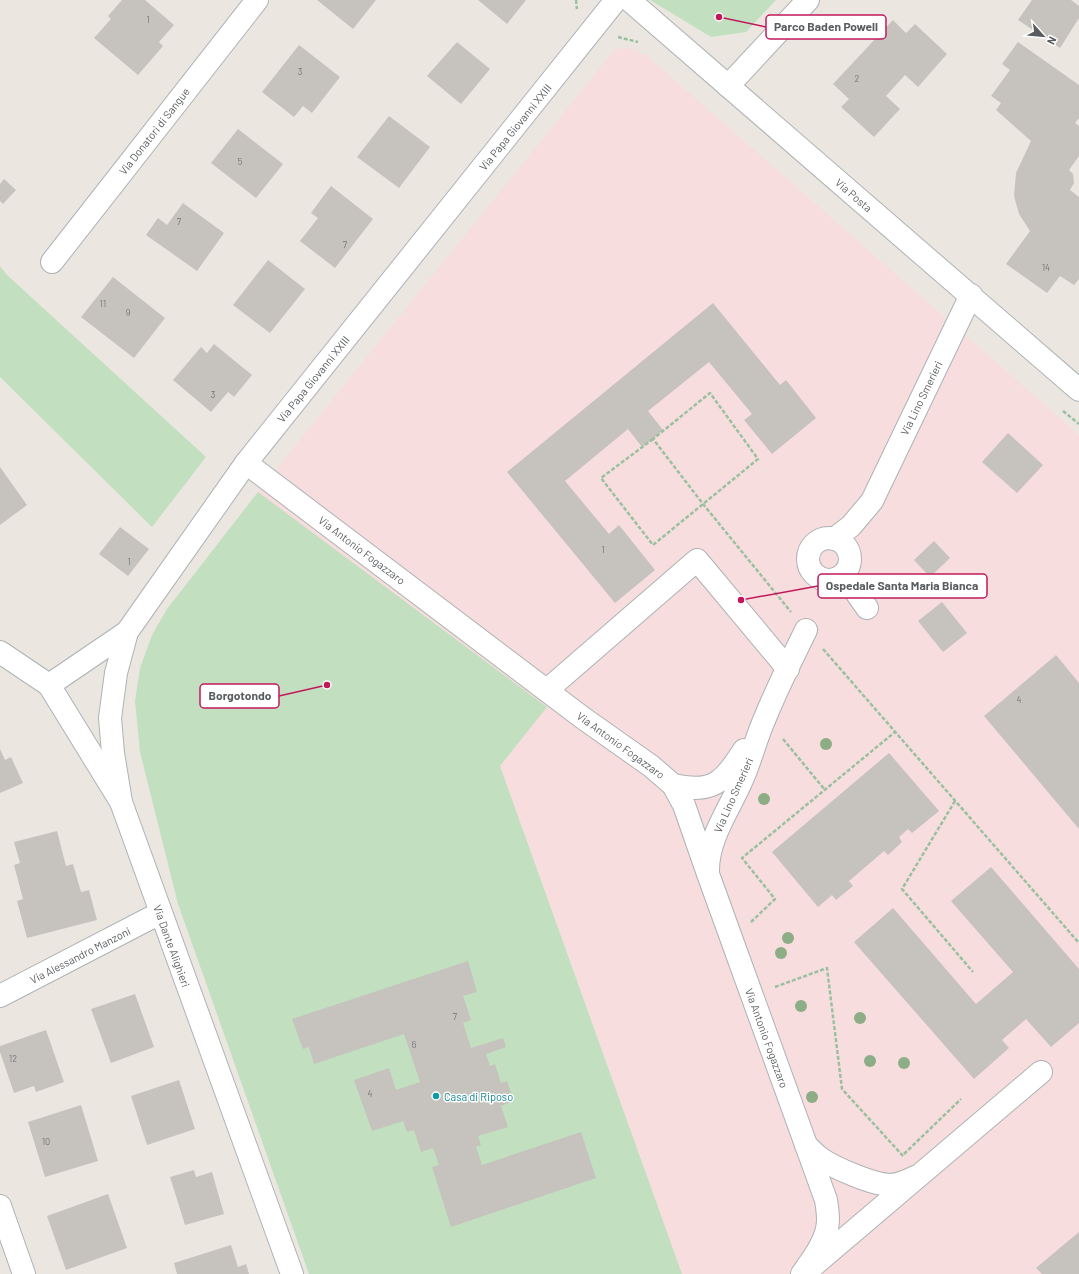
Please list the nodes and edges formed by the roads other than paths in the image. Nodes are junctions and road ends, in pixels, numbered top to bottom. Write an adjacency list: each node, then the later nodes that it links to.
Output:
1 (616, 0): 9 (street, Via Papa Giovanni XXIII)
2 (629, 0): 5 (street, Via Posta)
3 (808, 0): 5 (street)
4 (250, 2): 6 (street, Via Donatori di Sangue)
5 (728, 86): 7 (street, Via Posta)
6 (52, 262)
7 (971, 295): 8 (street, Via Posta); 10 (street, Via Lino Smerieri)
8 (1079, 390)
9 (246, 463): 15 (street, Via Papa Giovanni XXIII); 19 (street, Via Antonio Fogazzaro)
10 (872, 501): 11 (street, Via Lino Smerieri); 12 (street, Via Lino Smerieri)
11 (834, 539): 12 (street); 12 (street, Via Lino Smerieri)
12 (845, 569): 13 (street)
13 (867, 608)
14 (806, 630): 17 (street, Via Lino Smerieri)
15 (128, 632): 18 (street); 22 (street, Via Papa Giovanni XXIII)
16 (0, 652): 18 (street, Via Dante Alighieri)
17 (788, 669): 19 (street); 20 (street, Via Lino Smerieri)
18 (49, 685): 22 (street, Via Dante Alighieri)
19 (547, 690): 21 (street, Via Antonio Fogazzaro)
20 (765, 717): 21 (street, Via Lino Smerieri); 23 (street, Via Lino Smerieri)
21 (673, 785): 23 (street, Via Antonio Fogazzaro)
22 (121, 802): 24 (street, Via Dante Alighieri)
23 (708, 874): 27 (street, Via Antonio Fogazzaro)
24 (160, 913): 25 (street, Via Alessandro Manzoni); 31 (street, Via Dante Alighieri)
25 (0, 996)
26 (1041, 1072): 28 (street)
27 (806, 1145): 28 (street); 32 (street, Via Antonio Fogazzaro)
28 (920, 1175): 32 (street)
29 (0, 1206): 30 (street)
30 (24, 1274)
31 (292, 1274)
32 (803, 1274)

